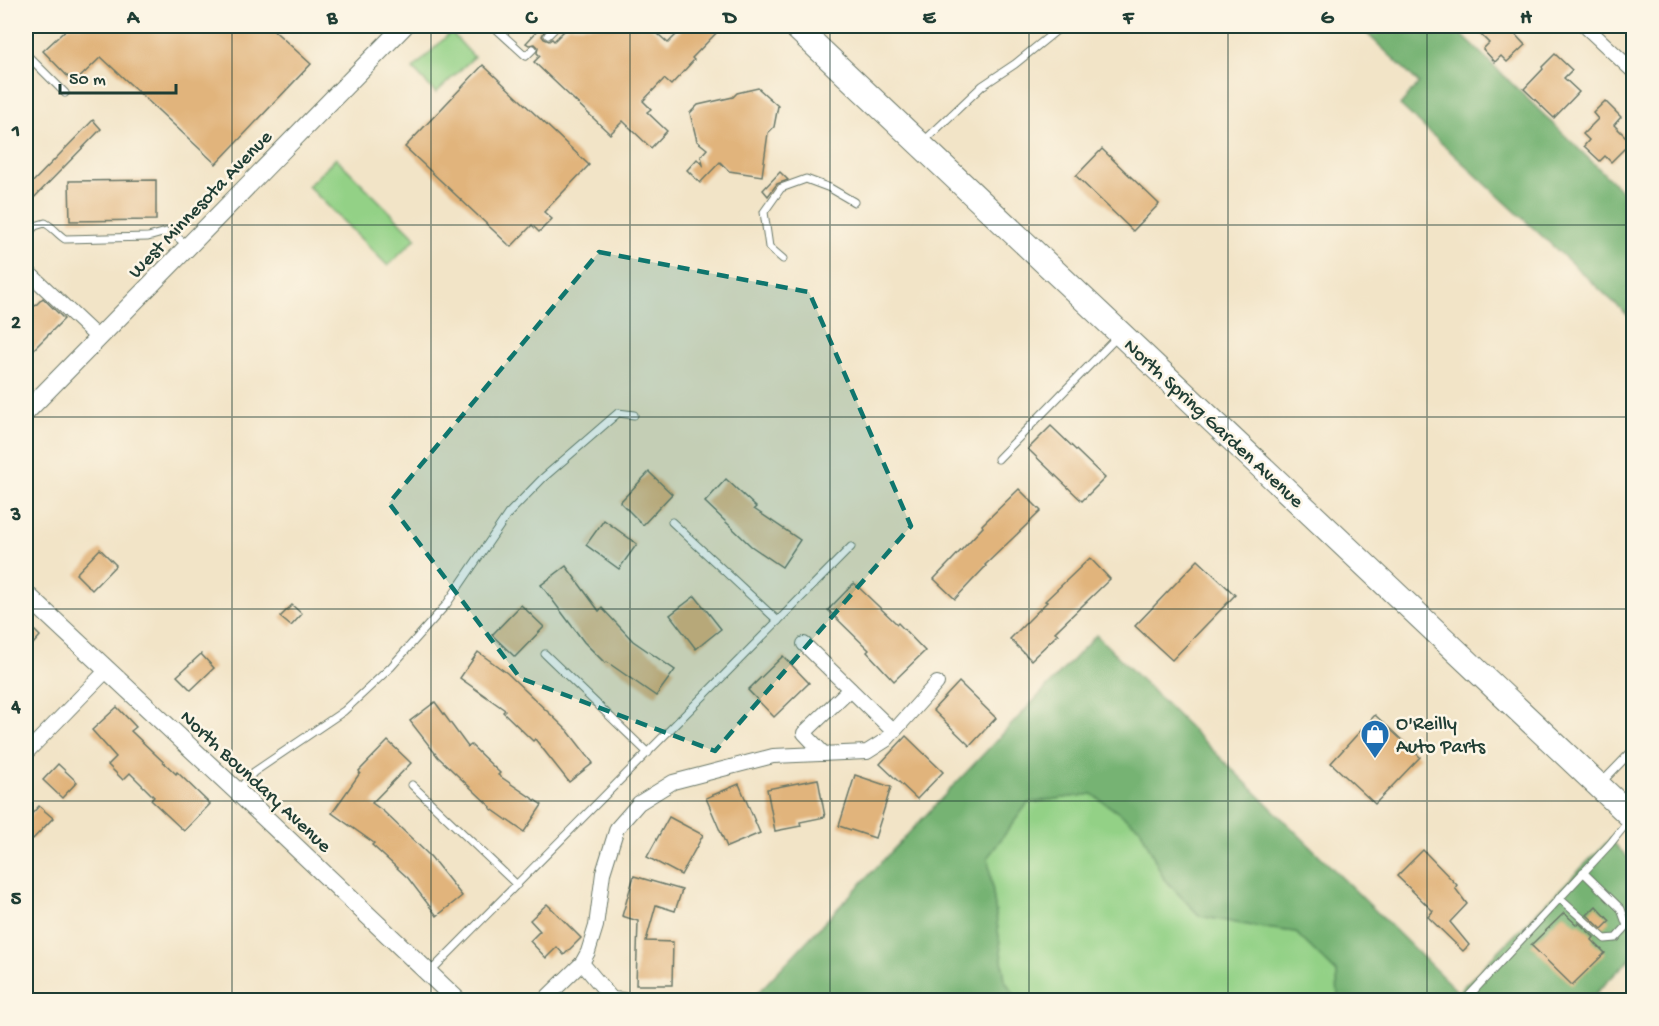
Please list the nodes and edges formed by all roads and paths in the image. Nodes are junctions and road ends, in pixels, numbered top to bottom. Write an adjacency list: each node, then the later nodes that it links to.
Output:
1 (404, 26): 15 (street, West Minnesota Avenue)
2 (493, 26): 8 (lane)
3 (557, 26): 7 (lane)
4 (795, 26): 12 (highway, North Spring Garden Avenue)
5 (1062, 26): 12 (lane)
6 (1585, 26): 10 (street)
7 (548, 35)
8 (533, 50)
9 (26, 54): 11 (lane)
10 (1634, 72)
11 (65, 93)
12 (922, 144): 18 (highway, North Spring Garden Avenue)
13 (854, 202): 16 (lane)
14 (26, 236): 15 (lane)
15 (188, 246): 19 (street, West Minnesota Avenue)
16 (783, 259)
17 (26, 270): 19 (street)
18 (1121, 333): 22 (lane); 38 (highway, North Spring Garden Avenue)
19 (98, 338): 20 (street, West Minnesota Avenue)
20 (26, 412)
21 (634, 415): 39 (lane)
22 (998, 459)
23 (672, 522): 26 (lane)
24 (851, 547): 26 (lane)
25 (26, 594): 29 (street, North Boundary Avenue)
26 (778, 621): 35 (lane)
27 (804, 644): 31 (street)
28 (545, 654): 35 (lane)
29 (107, 670): 34 (street); 39 (street, North Boundary Avenue)
30 (937, 683): 32 (street)
31 (850, 689): 32 (street); 36 (street)
32 (893, 731): 36 (street)
33 (1634, 749): 38 (lane)
34 (26, 753)
35 (648, 753): 42 (lane)
36 (824, 754): 44 (street)
37 (412, 785): 42 (lane)
38 (1599, 786): 40 (highway, North Spring Garden Avenue)
39 (237, 791): 45 (street, North Boundary Avenue)
40 (1633, 818): 41 (lane)
41 (1583, 872): 43 (lane); 43 (lane)
42 (517, 885): 45 (lane)
43 (1559, 898): 49 (lane)
44 (582, 963): 47 (street); 48 (street)
45 (429, 973): 46 (street, North Boundary Avenue)
46 (457, 1000)
47 (544, 1000)
48 (624, 1000)
49 (1465, 1000)

